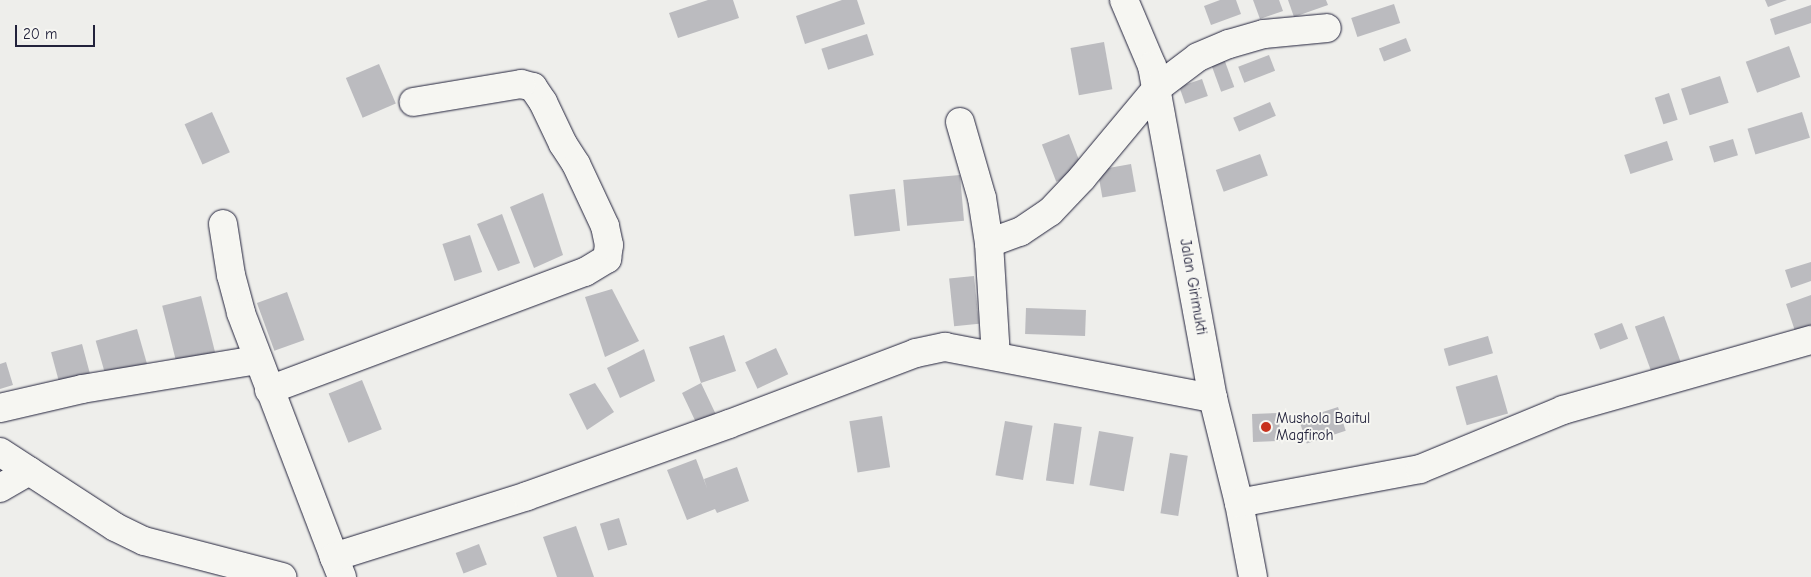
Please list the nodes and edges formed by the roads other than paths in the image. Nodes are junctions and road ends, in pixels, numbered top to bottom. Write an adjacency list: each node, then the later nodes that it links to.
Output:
1 (1124, 0): 3 (street, Jalan Girimukti)
2 (1328, 28): 3 (street)
3 (1157, 88): 7 (street); 12 (street, Jalan Girimukti)
4 (414, 102): 11 (street)
5 (960, 122): 7 (street)
6 (222, 224): 10 (street)
7 (989, 243): 9 (street)
8 (1811, 340): 17 (street)
9 (996, 356): 12 (street); 18 (street)
10 (258, 360): 11 (street); 13 (street)
11 (269, 390): 18 (street)
12 (1213, 398): 17 (street, Jalan Girimukti)
13 (0, 408)
14 (0, 452): 15 (street)
15 (29, 471): 16 (street); 19 (street)
16 (0, 488)
17 (1239, 503): 20 (street, Jalan Girimukti)
18 (338, 567)
19 (282, 577)
20 (1253, 577)

